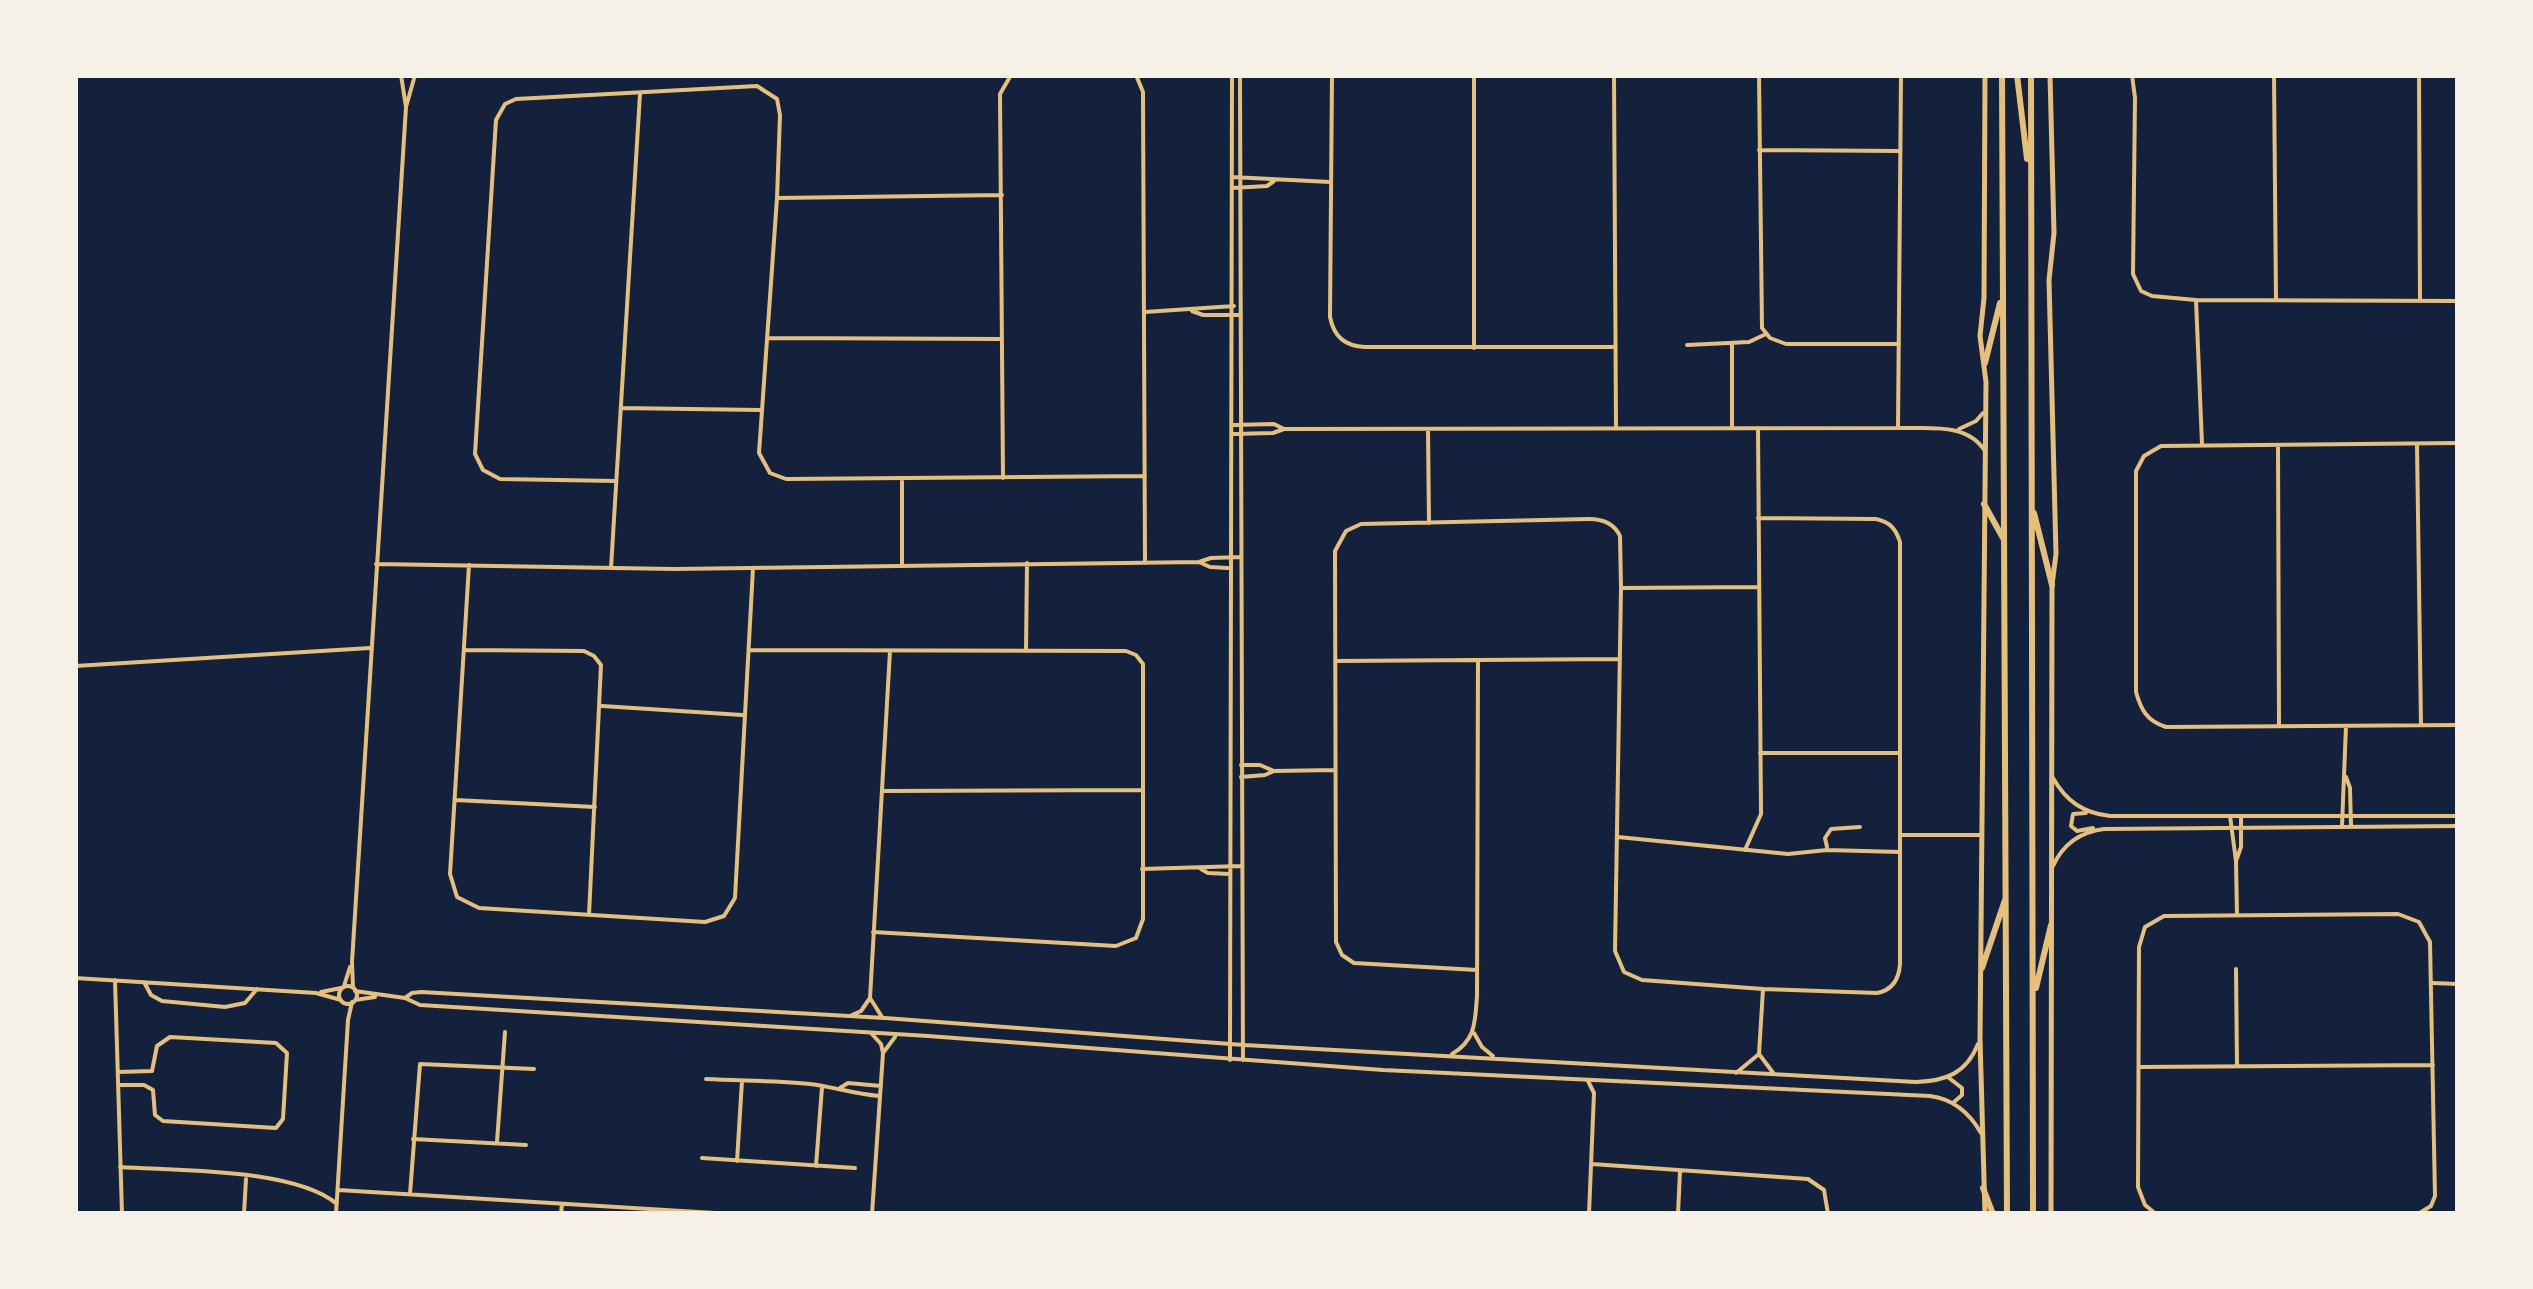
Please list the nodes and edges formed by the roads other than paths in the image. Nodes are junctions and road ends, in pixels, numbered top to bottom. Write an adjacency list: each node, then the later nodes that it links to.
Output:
1 (401, 75): 21 (street)
2 (415, 75): 21 (street)
3 (1011, 75): 31 (street)
4 (1136, 75): 41 (street)
5 (1232, 75): 24 (street)
6 (1240, 75): 25 (street)
7 (1332, 75): 28 (street)
8 (1474, 75): 51 (street)
9 (1614, 75): 50 (street)
10 (1758, 75): 22 (street)
11 (1900, 75): 23 (street)
12 (1985, 75): 52 (street)
13 (2002, 75): 33 (main road)
14 (2017, 75): 26 (main road)
15 (2031, 75): 26 (main road)
16 (2050, 75): 93 (street)
17 (2132, 75): 34 (street)
18 (2274, 75): 35 (street)
19 (2419, 75): 36 (street)
20 (640, 93): 32 (street); 53 (street); 75 (street)
21 (406, 106): 86 (street)
22 (1759, 150): 23 (street); 44 (street)
23 (1900, 151): 48 (street)
24 (1232, 177): 25 (street); 29 (street)
25 (1240, 177): 27 (street); 30 (street)
26 (2031, 180): 77 (main road)
27 (1274, 181): 28 (street); 30 (street)
28 (1330, 182): 51 (street)
29 (1232, 188): 30 (street); 38 (street)
30 (1240, 188): 39 (street)
31 (1002, 195): 32 (street); 46 (street)
32 (777, 198): 45 (street)
33 (2003, 292): 52 (main road); 80 (main road)
34 (2196, 300): 35 (street); 69 (street)
35 (2276, 300): 36 (street)
36 (2420, 300): 37 (street)
37 (2458, 301)
38 (1232, 306): 39 (street); 40 (street); 42 (street)
39 (1241, 306): 43 (street)
40 (1192, 310): 41 (street); 42 (street)
41 (1144, 312): 72 (street)
42 (1232, 315): 43 (street); 57 (street)
43 (1241, 315): 56 (street)
44 (1766, 334): 47 (street); 48 (street)
45 (767, 338): 46 (street); 55 (street)
46 (1002, 339): 73 (street)
47 (1732, 344): 49 (street); 59 (street)
48 (1899, 344): 61 (street)
49 (1687, 345)
50 (1614, 347): 51 (street); 58 (street)
51 (1474, 348)
52 (1985, 363): 54 (street)
53 (620, 408): 55 (street); 75 (street)
54 (1986, 408): 64 (street); 71 (street)
55 (760, 410): 74 (street)
56 (1240, 424): 57 (street); 62 (street); 66 (street)
57 (1232, 425): 65 (street)
58 (1616, 428): 59 (street); 63 (street)
59 (1732, 428): 60 (street)
60 (1758, 428): 61 (street); 78 (street)
61 (1898, 428): 64 (street)
62 (1284, 429): 63 (street); 66 (street)
63 (1428, 429): 79 (street)
64 (1954, 430): 71 (street)
65 (1232, 434): 66 (street); 81 (street)
66 (1240, 434): 82 (street)
67 (2417, 443): 68 (street); 70 (street); 107 (street)
68 (2458, 443)
69 (2202, 444): 70 (street); 110 (street)
70 (2278, 445): 110 (street)
71 (1985, 451): 76 (street)
72 (1145, 476): 73 (street); 83 (street)
73 (1003, 478): 74 (street)
74 (902, 480): 87 (street)
75 (616, 481): 89 (street)
76 (1984, 504): 80 (main road); 137 (street)
77 (2032, 508): 93 (main road); 172 (main road)
78 (1758, 518): 94 (street); 112 (street)
79 (1428, 523): 95 (street); 103 (street)
80 (2004, 540): 150 (main road)
81 (1231, 557): 82 (street); 84 (street); 91 (street)
82 (1240, 557): 92 (street)
83 (1145, 562): 84 (street); 85 (street)
84 (1199, 562): 91 (street)
85 (1027, 563): 87 (street); 100 (street)
86 (376, 564): 88 (street); 96 (street)
87 (902, 564): 90 (street)
88 (469, 565): 89 (street); 97 (street)
89 (612, 568): 90 (street)
90 (753, 568): 98 (street)
91 (1231, 568): 92 (street); 143 (street)
92 (1240, 568): 113 (street)
93 (2052, 584): 116 (street)
94 (1758, 587): 95 (street); 111 (street)
95 (1621, 588): 101 (street)
96 (371, 648): 104 (street); 155 (street)
97 (464, 650): 105 (street); 121 (street)
98 (748, 650): 99 (street); 106 (street)
99 (890, 651): 100 (street); 120 (street)
100 (1026, 651): 119 (street)
101 (1620, 659): 102 (street); 138 (street)
102 (1478, 660): 103 (street); 158 (street)
103 (1335, 661): 114 (street)
104 (75, 666)
105 (602, 706): 106 (street); 122 (street)
106 (743, 715): 151 (street)
107 (2422, 725): 108 (street); 109 (street)
108 (2458, 725)
109 (2346, 726): 110 (street); 118 (street)
110 (2279, 727)
111 (1760, 753): 112 (street); 139 (street)
112 (1900, 753): 136 (street)
113 (1241, 766): 115 (street); 117 (street)
114 (1335, 770): 115 (street); 158 (street)
115 (1274, 771): 117 (street)
116 (2051, 774): 123 (street); 147 (street)
117 (1241, 777): 144 (street)
118 (2346, 777): 126 (street); 127 (street)
119 (1143, 790): 120 (street); 145 (street)
120 (882, 791): 154 (street)
121 (455, 800): 122 (street); 151 (street)
122 (596, 807): 151 (street)
123 (2100, 815): 124 (street); 135 (street)
124 (2230, 816): 125 (street); 133 (street)
125 (2242, 816): 126 (street); 134 (street)
126 (2342, 816): 127 (street); 129 (street)
127 (2350, 816): 128 (street); 130 (street)
128 (2458, 816)
129 (2342, 826): 130 (street); 134 (street)
130 (2351, 826): 131 (street)
131 (2458, 826)
132 (1860, 827): 140 (street)
133 (2231, 827): 134 (street); 135 (street); 142 (street)
134 (2241, 827): 142 (street)
135 (2104, 829): 147 (street)
136 (1900, 835): 137 (street); 141 (street)
137 (1982, 835): 156 (street)
138 (1618, 837): 139 (street); 167 (street)
139 (1745, 850): 140 (street)
140 (1827, 850): 141 (street)
141 (1900, 852): 167 (street)
142 (2236, 862): 152 (street)
143 (1232, 866): 144 (street); 146 (street); 148 (street)
144 (1242, 866): 149 (street)
145 (1142, 869): 146 (street); 154 (street)
146 (1201, 869): 148 (street)
147 (2051, 870): 153 (street)
148 (1232, 874): 149 (street); 185 (street)
149 (1242, 875): 186 (street)
150 (2007, 894): 156 (main road); 243 (main road)
151 (589, 915)
152 (2237, 915): 162 (street); 196 (street)
153 (2052, 925): 172 (main road); 245 (street)
154 (873, 932): 171 (street)
155 (352, 962): 164 (street); 166 (street)
156 (1982, 968): 184 (street)
157 (2236, 969): 195 (street)
158 (1477, 970): 181 (street)
159 (75, 978): 160 (street)
160 (115, 980): 161 (street); 198 (street)
161 (144, 982): 165 (street); 165 (street)
162 (2432, 984): 163 (street); 193 (street)
163 (2458, 984)
164 (343, 987): 166 (street); 168 (street); 173 (street)
165 (258, 989): 168 (street)
166 (354, 989): 169 (street); 174 (street)
167 (1763, 989): 189 (street)
168 (316, 992): 173 (street)
169 (384, 996): 170 (street); 174 (street)
170 (405, 998): 175 (street); 180 (street)
171 (870, 998): 175 (street); 176 (street)
172 (2033, 999): 244 (main road)
173 (341, 1001): 174 (street); 177 (street)
174 (353, 1001): 177 (street)
175 (848, 1016): 176 (street)
176 (885, 1018): 178 (street)
177 (348, 1020): 226 (street)
178 (928, 1022): 183 (street); 185 (street)
179 (506, 1032): 194 (street)
180 (871, 1033): 182 (street); 187 (street)
181 (1474, 1033): 188 (street); 190 (street)
182 (896, 1035): 183 (street); 187 (street)
183 (928, 1036): 191 (street)
184 (1980, 1039): 201 (street); 213 (street)
185 (1232, 1044): 186 (street); 191 (street)
186 (1244, 1045): 188 (street); 192 (street)
187 (883, 1053): 207 (street)
188 (1452, 1054): 190 (street)
189 (1758, 1054): 199 (street); 200 (street)
190 (1496, 1057): 199 (street)
191 (1230, 1060): 192 (street)
192 (1243, 1061): 203 (street)
193 (2433, 1065): 195 (street); 247 (street)
194 (503, 1066): 197 (street); 214 (street); 215 (street)
195 (2236, 1066): 196 (street)
196 (2139, 1067): 246 (street)
197 (534, 1069)
198 (118, 1072): 206 (street); 206 (street)
199 (1735, 1073): 200 (street)
200 (1778, 1076): 201 (street)
201 (1949, 1078): 212 (street)
202 (706, 1079): 205 (street)
203 (1587, 1079): 204 (street); 210 (street)
204 (1609, 1080): 210 (street); 212 (street)
205 (742, 1081): 208 (street); 218 (street)
206 (119, 1085): 220 (street)
207 (881, 1086): 209 (street); 211 (street)
208 (822, 1087): 209 (street); 221 (street)
209 (840, 1088): 211 (street)
210 (1594, 1092): 219 (street)
211 (881, 1096): 237 (street)
212 (1954, 1102): 213 (street)
213 (1982, 1137): 225 (street)
214 (413, 1138): 215 (street); 227 (street)
215 (497, 1144): 216 (street)
216 (526, 1146)
217 (702, 1158): 218 (street)
218 (738, 1161): 221 (street)
219 (1592, 1164): 223 (street); 238 (street)
220 (120, 1166): 224 (street); 232 (street)
221 (816, 1166): 222 (street)
222 (855, 1168)
223 (1680, 1171): 239 (street); 240 (street)
224 (246, 1176): 228 (street); 233 (street)
225 (1983, 1188): 241 (street); 242 (main road)
226 (338, 1190): 227 (street); 228 (street)
227 (410, 1194): 229 (street)
228 (337, 1204): 234 (street)
229 (562, 1204): 230 (street); 235 (street)
230 (632, 1211): 231 (street)
231 (687, 1213): 236 (street)
232 (122, 1214)
233 (244, 1214)
234 (336, 1214)
235 (561, 1214)
236 (731, 1214)
237 (872, 1214)
238 (1588, 1214)
239 (1678, 1214)
240 (1828, 1214)
241 (1985, 1214)
242 (1993, 1214)
243 (2007, 1214)
244 (2033, 1214)
245 (2051, 1214)
246 (2156, 1214)
247 (2418, 1214)

